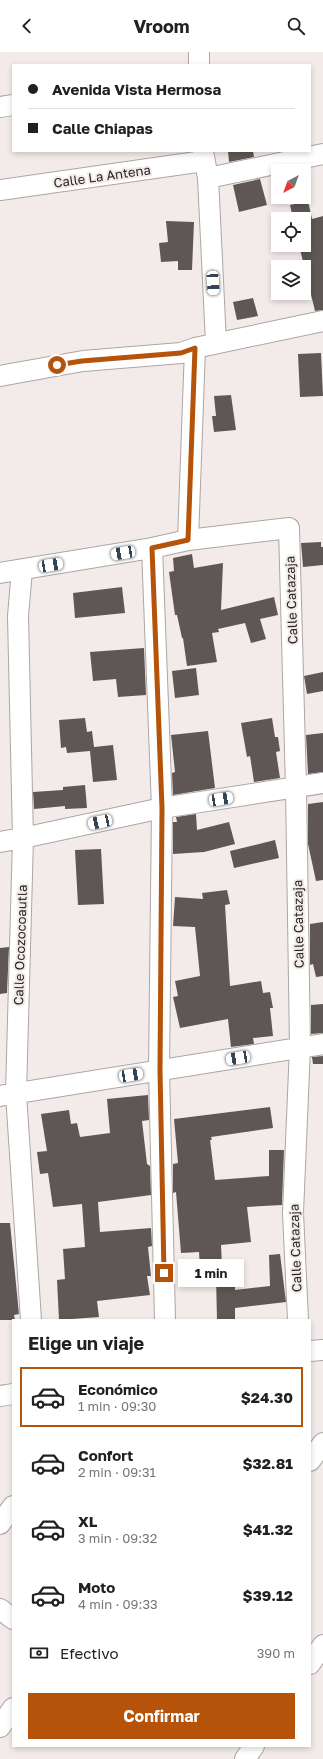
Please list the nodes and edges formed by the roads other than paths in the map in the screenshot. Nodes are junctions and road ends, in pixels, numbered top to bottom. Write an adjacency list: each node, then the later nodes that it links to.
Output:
1 (199, 52): 2 (street)
2 (199, 64)
3 (12, 104): 4 (street)
4 (0, 107)
5 (323, 154): 6 (street, Calle La Antena)
6 (205, 163): 7 (street, Calle La Antena); 9 (street)
7 (0, 190)
8 (323, 321): 9 (street)
9 (216, 343): 10 (street)
10 (195, 348): 11 (street); 12 (street)
11 (0, 376)
12 (188, 540): 13 (street); 17 (street, Calle Catazaja)
13 (152, 548): 14 (street); 18 (street)
14 (22, 570): 15 (street); 19 (street, Calle Ocozocoautla)
15 (0, 573)
16 (323, 783): 17 (street)
17 (296, 787): 18 (street); 22 (street, Calle Catazaja)
18 (162, 808): 19 (street); 23 (street)
19 (23, 838): 20 (street); 24 (street, Calle Ocozocoautla)
20 (0, 842)
21 (323, 1044): 22 (street)
22 (300, 1047): 23 (street); 27 (street, Calle Catazaja)
23 (160, 1070): 24 (street); 26 (street)
24 (8, 1095): 25 (street, Calle Ocozocoautla)
25 (31, 1319)
26 (165, 1319)
27 (298, 1319)
28 (323, 1350): 29 (street)
29 (311, 1351)
30 (12, 1394): 31 (street)
31 (0, 1396)
32 (323, 1443): 33 (street)
33 (311, 1460)
34 (12, 1507): 35 (street)
35 (0, 1524)
36 (0, 1609): 37 (street)
37 (12, 1618)
38 (323, 1645): 39 (street)
39 (311, 1663)
40 (12, 1709): 41 (street)
41 (0, 1727)
42 (253, 1747): 43 (street)
43 (245, 1759)

